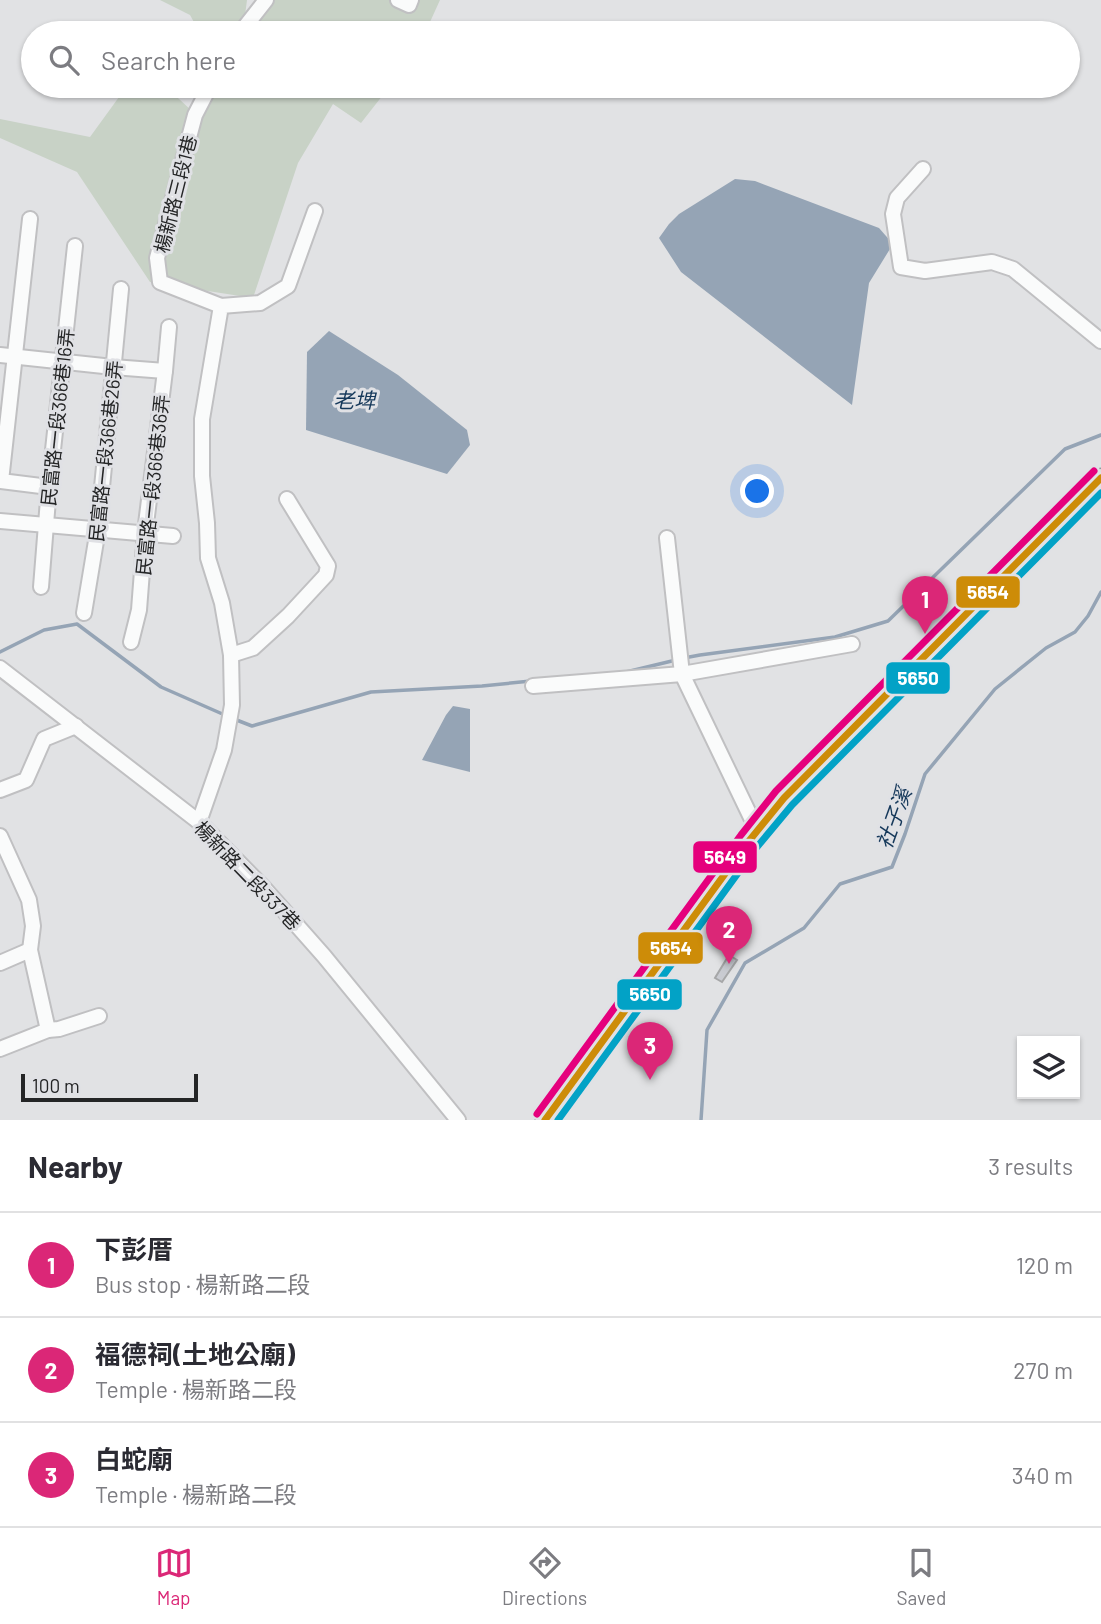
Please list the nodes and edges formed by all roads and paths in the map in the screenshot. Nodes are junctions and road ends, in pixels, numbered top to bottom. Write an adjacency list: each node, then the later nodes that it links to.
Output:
1 (266, 0): 4 (street)
2 (398, 0): 3 (street)
3 (411, 0)
4 (249, 21)
5 (204, 98): 11 (street, 楊新路三段1巷)
6 (923, 169): 13 (street)
7 (315, 211): 11 (street)
8 (30, 219): 14 (street)
9 (75, 246): 15 (street, 民富路一段366巷16弄)
10 (121, 289): 16 (street, 民富路一段366巷26弄)
11 (220, 306): 31 (street)
12 (169, 327): 17 (street, 民富路一段366巷36弄)
13 (1101, 341)
14 (7, 355): 15 (street); 19 (street)
15 (62, 361): 16 (street); 19 (street, 民富路一段366巷16弄)
16 (113, 367): 17 (street); 23 (street, 民富路一段366巷26弄)
17 (165, 371): 24 (street, 民富路一段366巷36弄)
18 (1101, 478): 38 (main road)
19 (49, 487): 22 (street, 民富路一段366巷16弄)
20 (286, 499): 31 (street)
21 (0, 521): 22 (street)
22 (46, 525): 23 (street); 27 (street, 民富路一段366巷16弄)
23 (98, 529): 24 (street); 28 (street, 民富路一段366巷26弄)
24 (145, 532): 25 (street); 29 (street, 民富路一段366巷36弄)
25 (173, 536)
26 (667, 538): 33 (street)
27 (41, 587)
28 (85, 613)
29 (131, 642)
30 (852, 643): 33 (street)
31 (230, 655): 37 (street)
32 (0, 668): 35 (street, 楊新路二段337巷)
33 (682, 674): 34 (street); 38 (street)
34 (533, 686)
35 (76, 726): 36 (street); 37 (street, 楊新路二段337巷)
36 (0, 790)
37 (199, 822): 45 (street, 楊新路二段337巷)
38 (757, 830): 46 (main road)
39 (0, 835): 40 (street)
40 (30, 950): 41 (street); 43 (street)
41 (0, 963)
42 (99, 1016): 43 (street)
43 (48, 1030): 44 (street)
44 (0, 1049)
45 (458, 1120)
46 (545, 1120)

